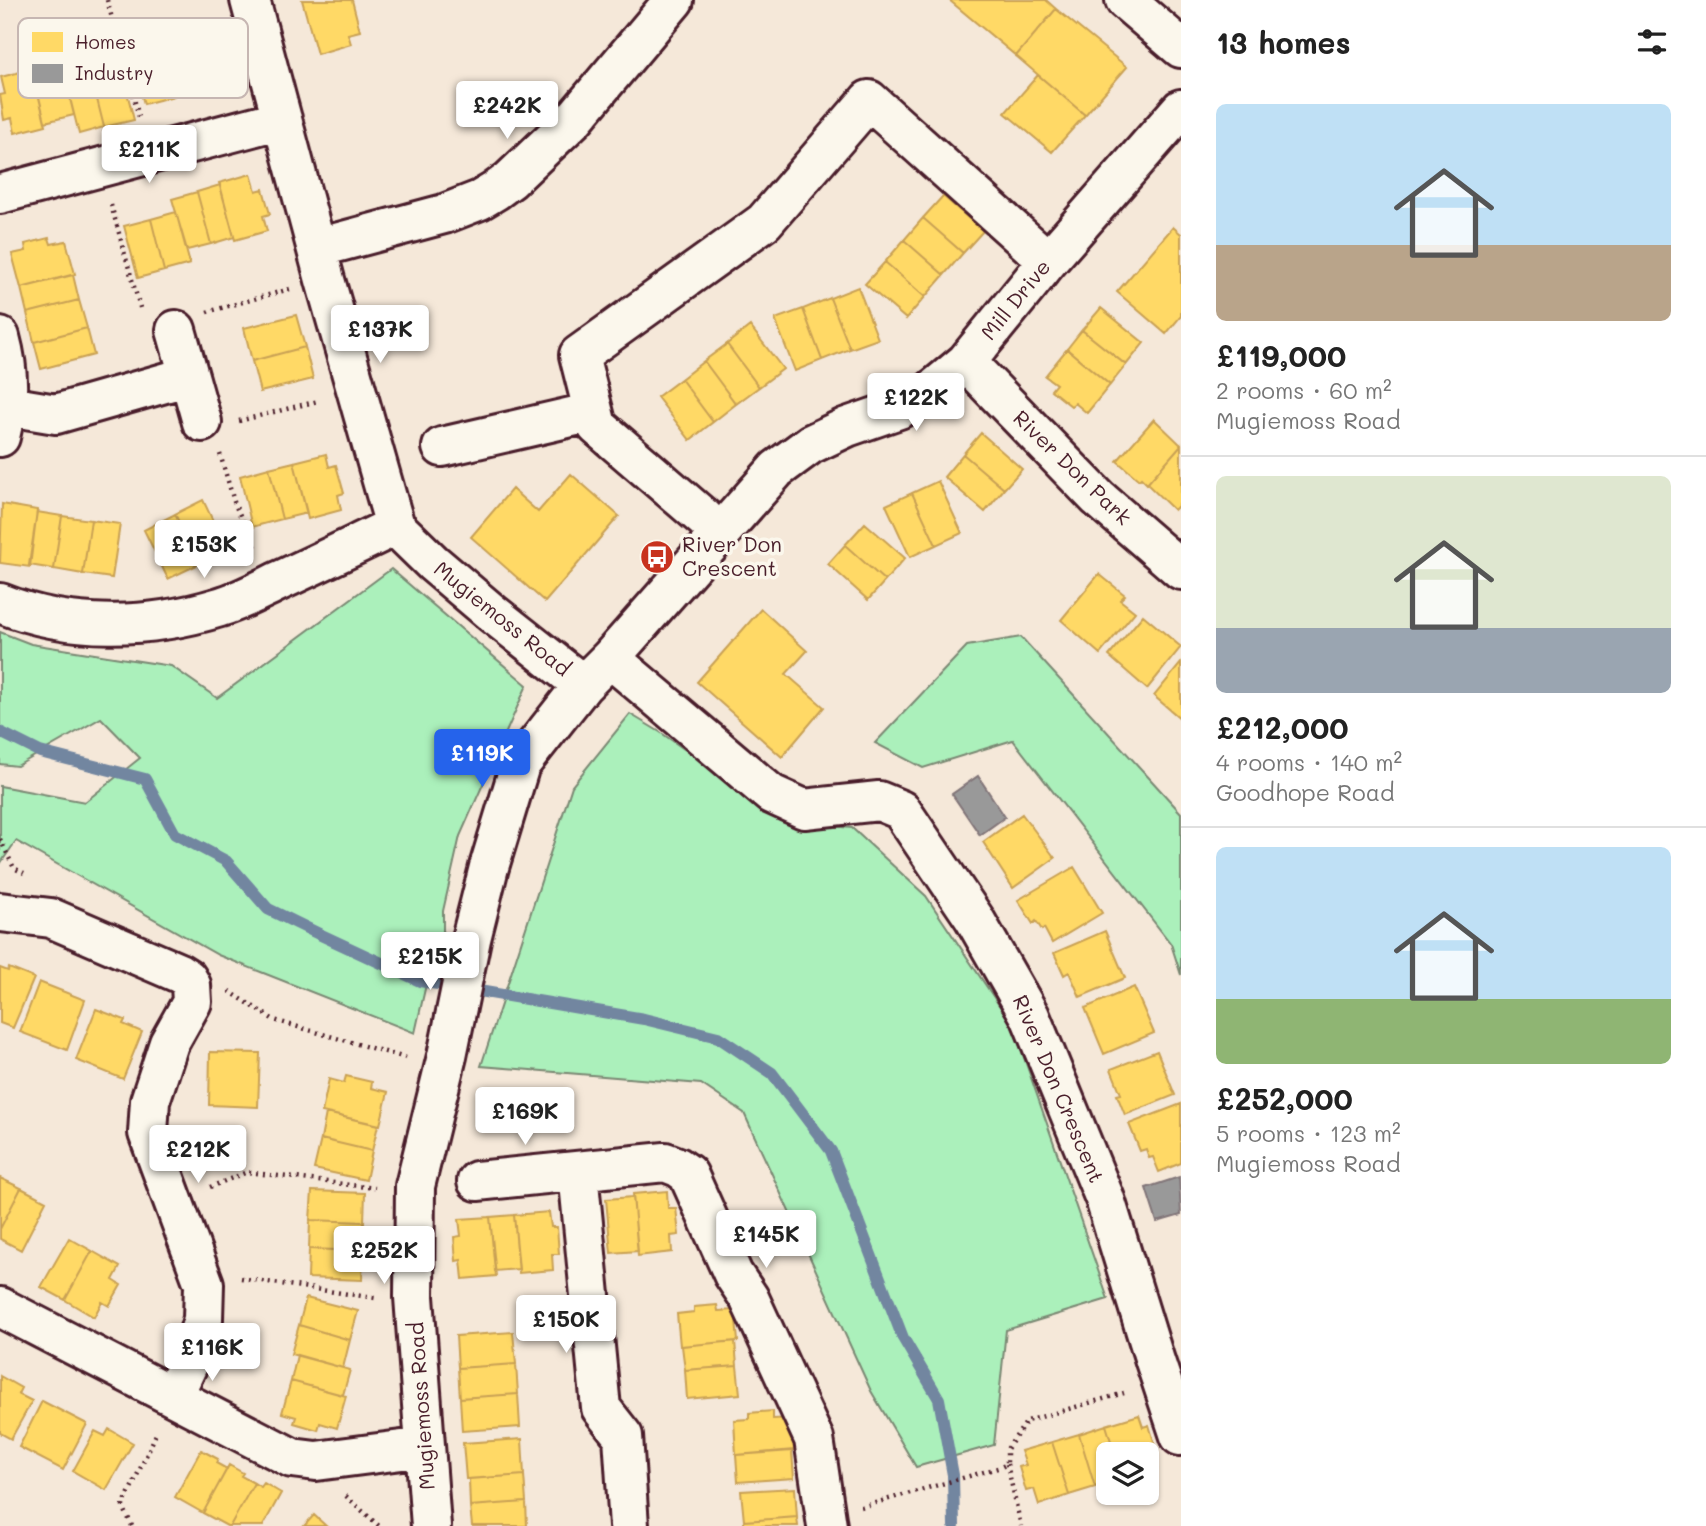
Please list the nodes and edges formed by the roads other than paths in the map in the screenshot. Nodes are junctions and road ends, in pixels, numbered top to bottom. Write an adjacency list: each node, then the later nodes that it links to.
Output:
1 (250, 0): 6 (street, Mugiemoss Road)
2 (674, 0): 9 (street)
3 (1125, 0): 4 (street)
4 (1181, 48)
5 (1181, 109): 8 (street, Mill Drive)
6 (282, 119): 7 (street); 9 (street, Mugiemoss Road)
7 (0, 194)
8 (1048, 261): 12 (street, Mill Drive); 14 (street)
9 (321, 264): 18 (street, Mugiemoss Road)
10 (173, 321): 13 (street)
11 (0, 337): 15 (street)
12 (966, 362): 19 (street, Mill Drive); 20 (street, River Don Park)
13 (189, 376): 15 (street); 16 (street)
14 (593, 412): 17 (street); 19 (street)
15 (4, 421)
16 (219, 428)
17 (442, 447)
18 (396, 526): 21 (street); 23 (street, Mugiemoss Road)
19 (719, 533): 22 (street, Mill Drive)
20 (1181, 570)
21 (0, 603)
22 (610, 658): 23 (street, Mill Drive); 28 (street, River Don Crescent)
23 (583, 685): 31 (street, Mugiemoss Road)
24 (0, 912): 29 (street)
25 (578, 1172): 26 (street); 33 (street); 34 (street)
26 (477, 1181)
27 (0, 1307): 29 (street)
28 (1168, 1357): 30 (street, River Don Crescent)
29 (173, 1396): 31 (street)
30 (1175, 1419)
31 (425, 1447): 32 (street, Mugiemoss Road)
32 (431, 1526)
33 (629, 1526)
34 (827, 1526)

